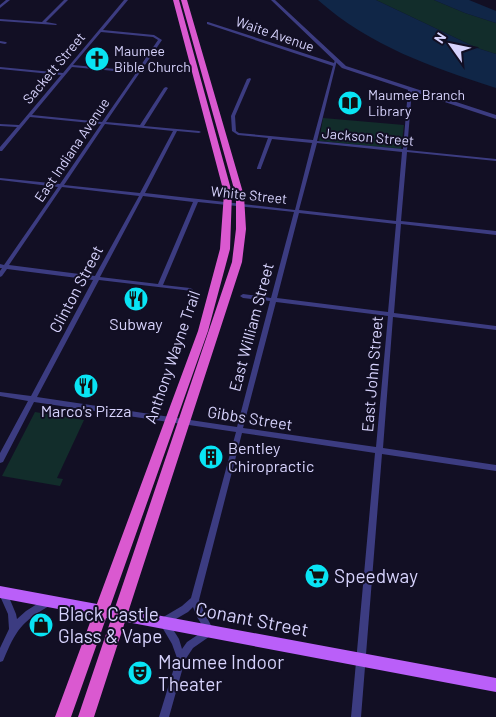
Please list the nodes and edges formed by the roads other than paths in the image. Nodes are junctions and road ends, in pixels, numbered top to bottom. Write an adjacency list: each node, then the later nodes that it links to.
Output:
1 (8, 0): 7 (street)
2 (66, 0): 10 (street)
3 (126, 0): 12 (street, Sackett Street)
4 (176, 0): 40 (highway, Anthony Wayne Trail)
5 (184, 0): 40 (highway, Anthony Wayne Trail)
6 (273, 0): 13 (street)
7 (0, 7)
8 (0, 20): 10 (street)
9 (208, 23): 13 (street, Waite Avenue)
10 (43, 24): 11 (street)
11 (55, 24)
12 (100, 31): 14 (street, Sackett Street); 16 (street, East Indiana Avenue)
13 (335, 63): 20 (street); 31 (street, East William Street)
14 (71, 66): 16 (street); 17 (street, Sackett Street)
15 (0, 68): 17 (street)
16 (138, 72): 24 (street, East Indiana Avenue)
17 (64, 74): 21 (street, Sackett Street)
18 (249, 79): 30 (street, Jackson Street)
19 (166, 88): 27 (street)
20 (410, 90): 22 (street); 33 (street, East John Street)
21 (29, 116): 24 (street); 26 (street, Sackett Street)
22 (496, 117): 23 (street)
23 (496, 122)
24 (104, 123): 27 (street); 37 (street, East Indiana Avenue)
25 (0, 124): 26 (street)
26 (19, 126): 32 (street, Sackett Street)
27 (142, 126): 28 (street)
28 (176, 130): 29 (street); 38 (street, Clinton Street)
29 (199, 132)
30 (270, 139): 31 (street, Jackson Street); 35 (street)
31 (314, 143): 33 (street, Jackson Street); 41 (street, East William Street)
32 (0, 150)
33 (406, 152): 34 (street, Jackson Street); 42 (street, East John Street)
34 (496, 160)
35 (259, 168)
36 (0, 179): 37 (street, White Street)
37 (61, 186): 38 (street, White Street); 44 (street, East Indiana Avenue)
38 (142, 194): 39 (street, White Street); 46 (street, Clinton Street)
39 (196, 201): 40 (street, White Street); 47 (street)
40 (235, 205): 41 (street, White Street); 55 (highway, Anthony Wayne Trail); 56 (highway, Anthony Wayne Trail)
41 (296, 211): 42 (street, White Street); 50 (street, East William Street)
42 (399, 222): 43 (street, White Street); 51 (street, East John Street)
43 (496, 233)
44 (3, 266): 45 (street, East Indiana Avenue); 46 (street)
45 (0, 275)
46 (98, 278): 47 (street); 54 (street, Clinton Street)
47 (160, 286): 48 (street)
48 (190, 290)
49 (243, 296): 50 (street)
50 (273, 300): 51 (street); 57 (street, East William Street)
51 (391, 315): 52 (street); 58 (street, East John Street)
52 (496, 328)
53 (0, 394): 54 (street, Gibbs Street)
54 (33, 399): 55 (street, Gibbs Street); 59 (street, Clinton Street)
55 (171, 420): 56 (street, Gibbs Street); 64 (highway, Anthony Wayne Trail)
56 (186, 422): 57 (street, Gibbs Street); 65 (highway, Anthony Wayne Trail)
57 (239, 430): 58 (street, Gibbs Street); 62 (street, East William Street)
58 (380, 451): 60 (street, Gibbs Street); 71 (street, East John Street)
59 (0, 460)
60 (496, 468)
61 (1, 592): 63 (main road, Conant Street); 67 (street)
62 (195, 600): 66 (street); 68 (street)
63 (50, 601): 64 (main road, Conant Street); 67 (street)
64 (100, 610): 65 (main road, Conant Street); 73 (highway, Anthony Wayne Trail)
65 (120, 614): 66 (main road, Conant Street); 74 (highway, Anthony Wayne Trail)
66 (163, 622): 68 (main road, Conant Street); 70 (street)
67 (13, 627): 69 (street)
68 (210, 631): 70 (street); 71 (main road, Conant Street)
69 (0, 658)
70 (180, 658): 75 (street)
71 (361, 660): 72 (main road, Conant Street); 76 (street, East John Street)
72 (496, 685)
73 (63, 717)
74 (86, 717)
75 (164, 717)
76 (356, 717)

